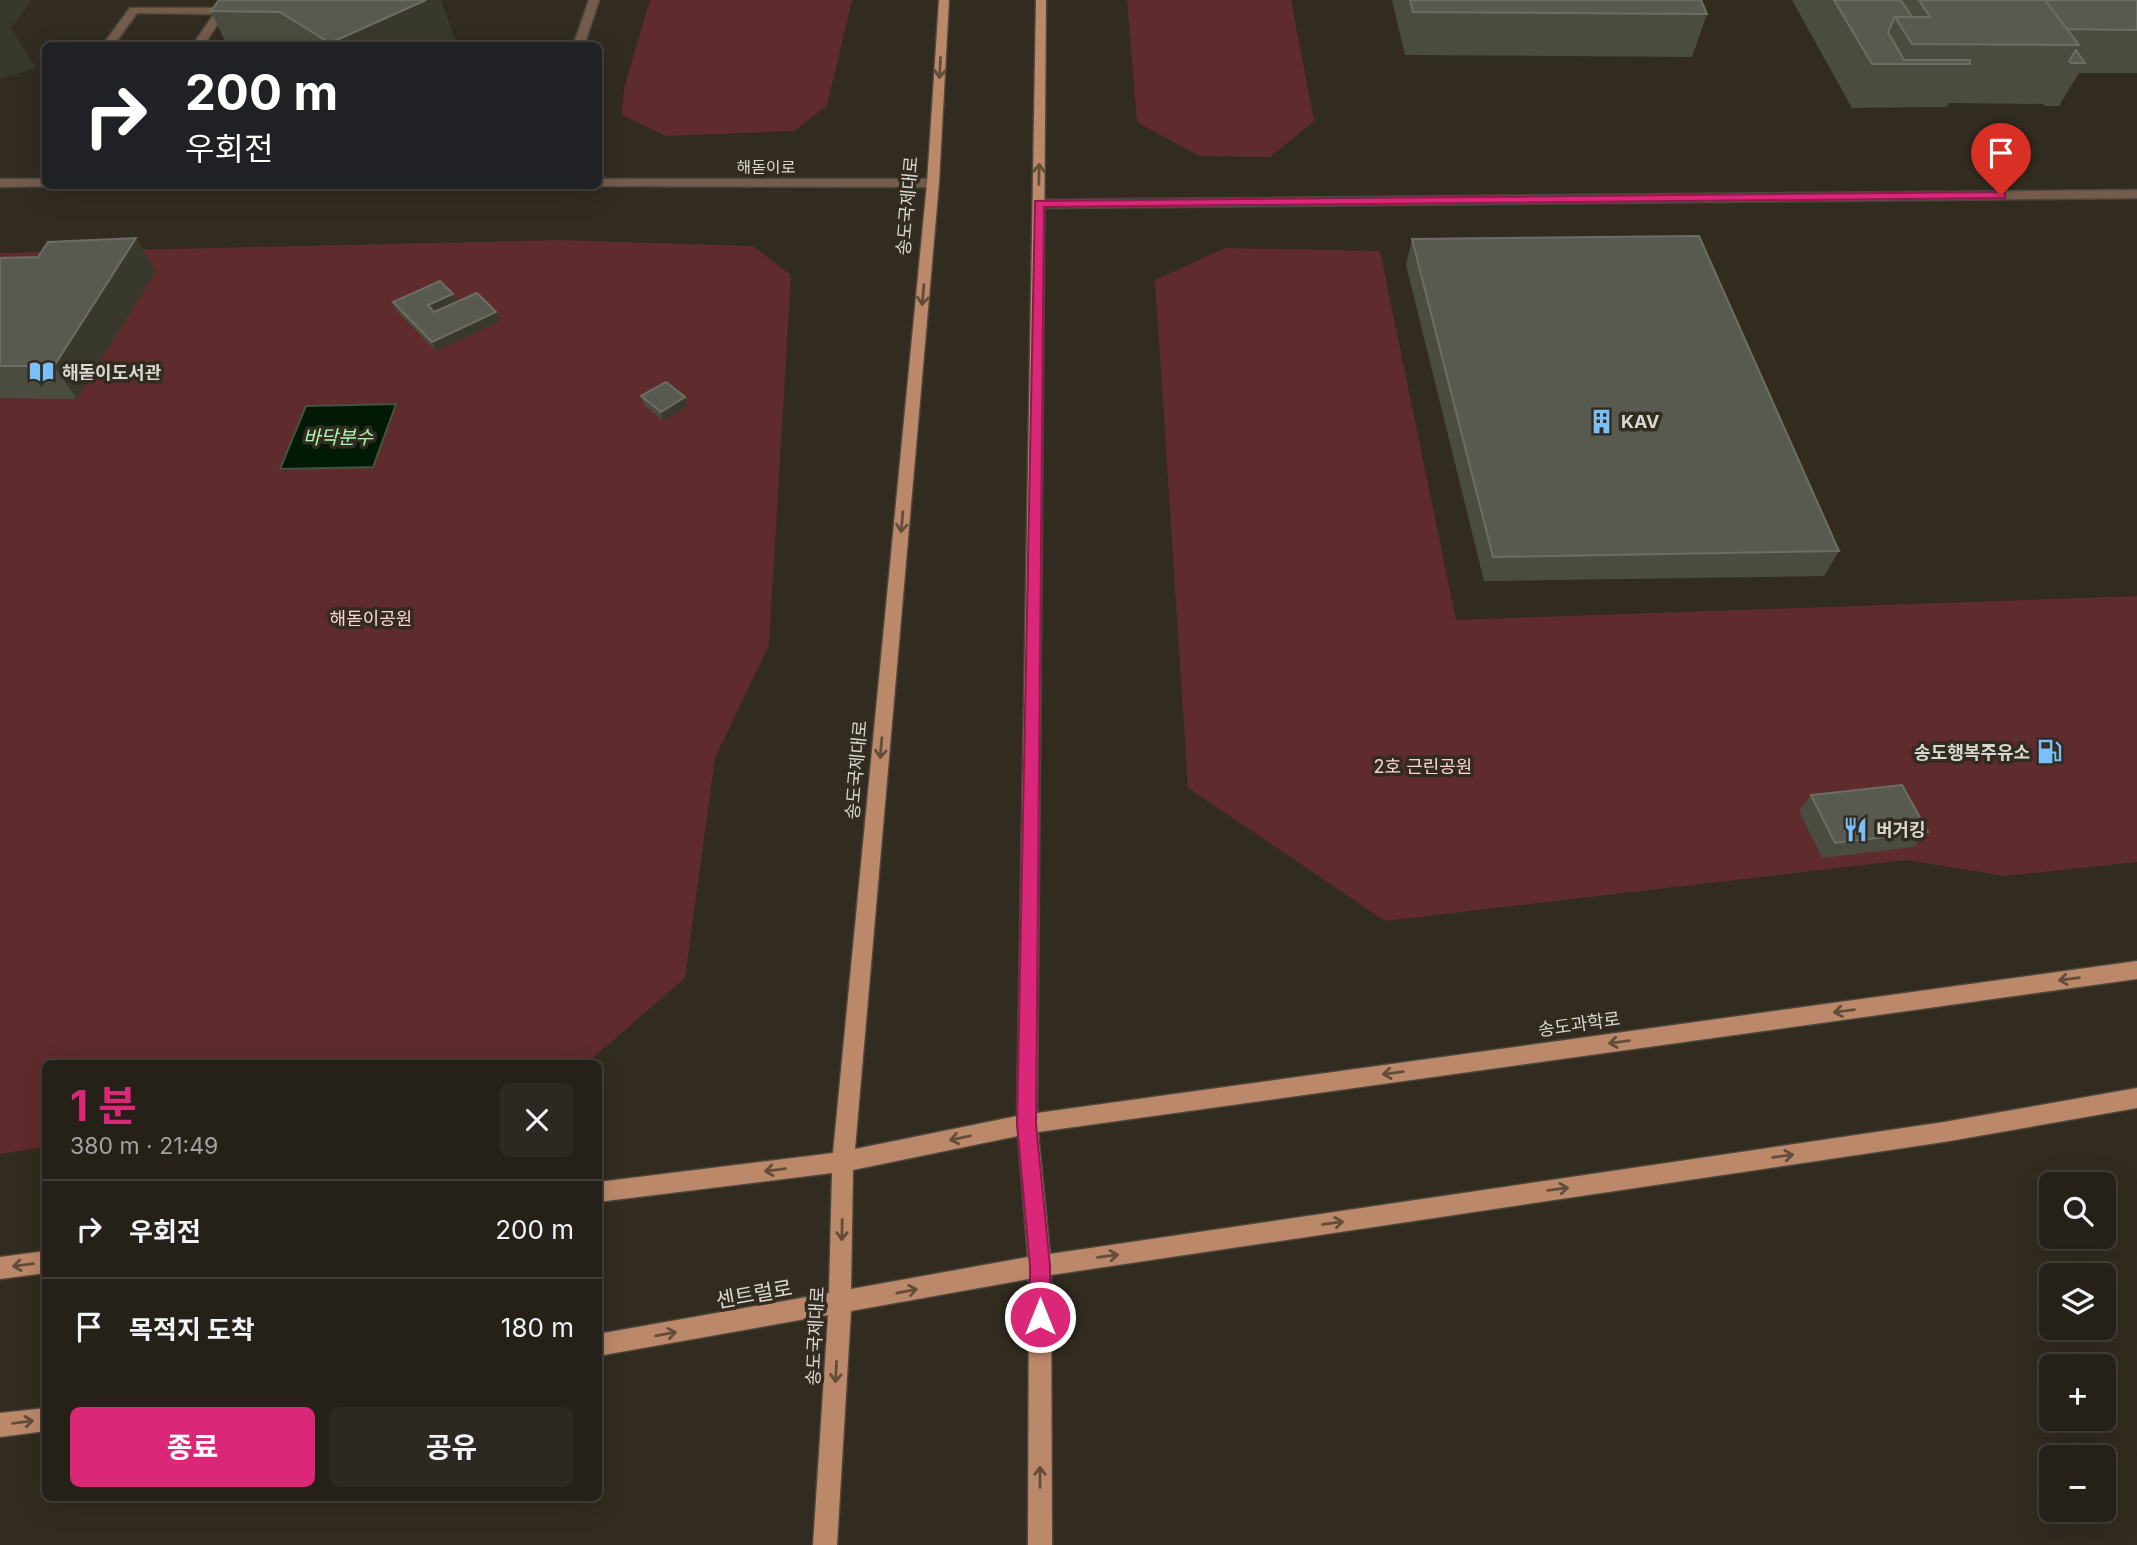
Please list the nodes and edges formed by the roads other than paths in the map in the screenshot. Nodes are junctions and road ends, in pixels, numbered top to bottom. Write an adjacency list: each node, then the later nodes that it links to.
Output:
1 (229, 0): 5 (street)
2 (594, 0): 8 (street)
3 (944, 0): 12 (main road, 송도국제대로, one-way to 12)
4 (1041, 0): 14 (main road, one-way to 4)
5 (221, 11): 6 (street); 7 (street)
6 (110, 42)
7 (200, 42)
8 (579, 42)
9 (0, 183): 10 (street)
10 (42, 183)
11 (602, 183): 12 (street, 해돋이로)
12 (933, 183): 18 (main road, 송도국제대로, one-way to 18)
13 (2137, 194): 14 (street)
14 (1039, 204): 17 (main road)
15 (2137, 970): 17 (main road, 송도과학로, one-way to 17)
16 (2137, 1098): 21 (main road, one-way to 16)
17 (1027, 1124): 18 (main road, one-way to 18); 21 (main road)
18 (843, 1162): 19 (main road, one-way to 19); 23 (main road, 송도국제대로, one-way to 23)
19 (602, 1192)
20 (42, 1263): 22 (main road, one-way to 22)
21 (1040, 1266): 23 (main road, 센트럴로, one-way to 21); 28 (main road, one-way to 21)
22 (0, 1268)
23 (840, 1304): 24 (main road, 센트럴로, one-way to 23); 27 (main road, 송도국제대로, one-way to 27)
24 (602, 1344)
25 (42, 1420): 26 (main road, one-way to 25)
26 (0, 1425)
27 (825, 1545)
28 (1040, 1545)

